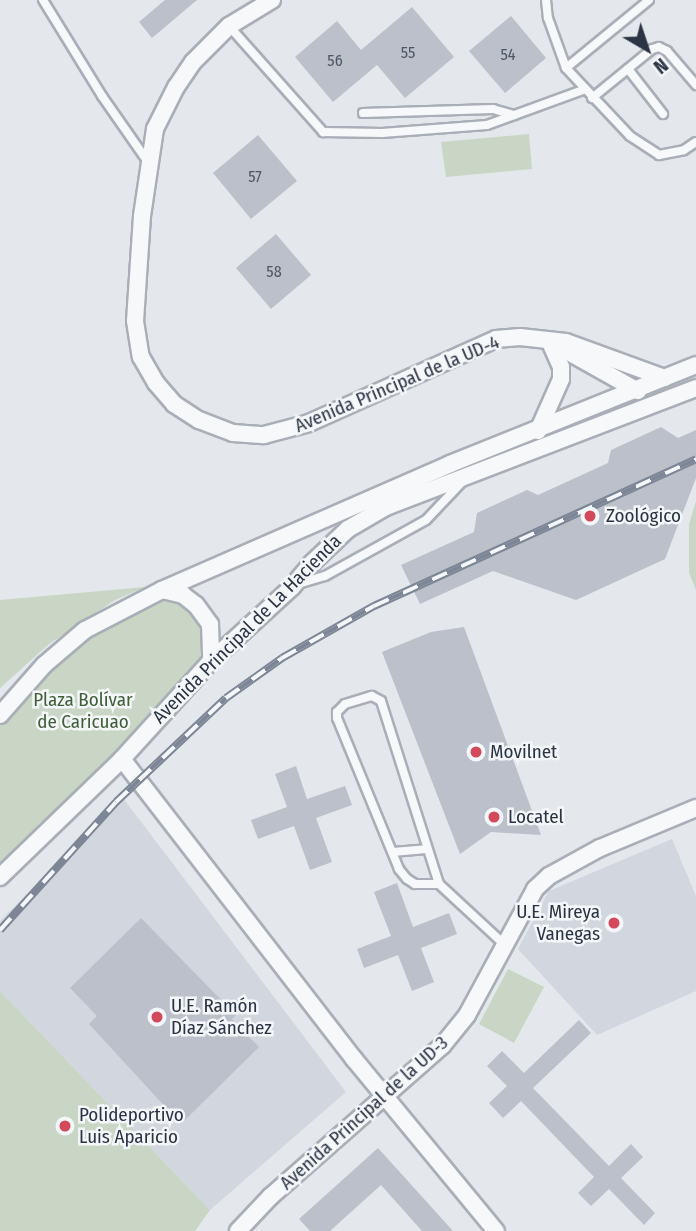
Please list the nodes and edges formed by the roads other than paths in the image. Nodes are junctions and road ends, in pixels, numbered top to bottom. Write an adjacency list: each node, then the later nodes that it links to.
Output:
1 (43, 0): 15 (lane)
2 (272, 0): 5 (street, Avenida Principal de la UD-4)
3 (547, 0): 6 (lane)
4 (649, 0): 6 (lane)
5 (229, 26): 13 (lane); 15 (street, Avenida Principal de la UD-4)
6 (566, 68): 9 (lane)
7 (628, 69): 8 (lane); 10 (lane); 12 (lane)
8 (696, 85)
9 (583, 90): 10 (lane); 13 (lane)
10 (592, 98): 14 (lane)
11 (363, 113): 13 (lane)
12 (663, 114)
13 (514, 115)
14 (696, 142)
15 (148, 162): 16 (street, Avenida Principal de la UD-4)
16 (549, 340): 18 (street, Avenida Principal de la UD-4); 20 (street, Avenida Principal de la UD-4); 24 (street)
17 (696, 365): 18 (street, Avenida Principal de La Hacienda)
18 (664, 378): 20 (street, Avenida Principal de La Hacienda); 22 (street)
19 (696, 388): 22 (street, Avenida Principal de La Hacienda)
20 (638, 391): 23 (street); 24 (street, Avenida Principal de La Hacienda)
21 (696, 395): 22 (lane)
22 (676, 396): 23 (street, Avenida Principal de La Hacienda)
23 (648, 408): 25 (street, Avenida Principal de La Hacienda)
24 (538, 430): 27 (street, Avenida Principal de La Hacienda)
25 (470, 474): 26 (lane); 26 (street, Avenida Principal de La Hacienda)
26 (292, 587): 28 (street, Avenida Principal de La Hacienda)
27 (162, 590): 28 (street); 29 (street, Avenida Principal de La Hacienda)
28 (211, 661): 30 (street, Avenida Principal de La Hacienda)
29 (0, 715)
30 (122, 759): 34 (street, Avenida Principal de La Hacienda); 38 (street)
31 (696, 808): 37 (street, Avenida Principal de la UD-3)
32 (426, 849): 33 (lane); 33 (lane); 36 (lane)
33 (393, 852): 36 (lane)
34 (7, 863): 35 (street, Avenida Principal de La Hacienda)
35 (0, 877)
36 (439, 884): 37 (lane)
37 (506, 946): 38 (street, Avenida Principal de la UD-3)
38 (386, 1097): 39 (street, Avenida Principal de la UD-3); 40 (street)
39 (238, 1231)
40 (496, 1231)

